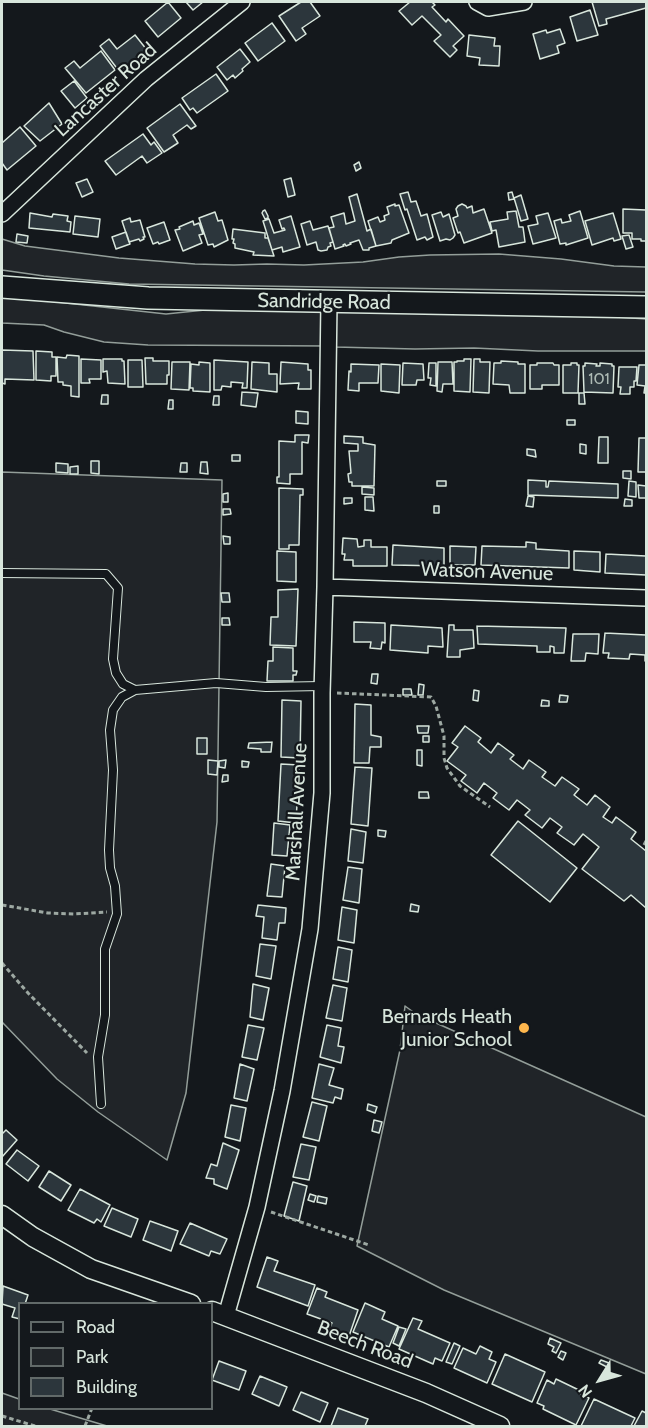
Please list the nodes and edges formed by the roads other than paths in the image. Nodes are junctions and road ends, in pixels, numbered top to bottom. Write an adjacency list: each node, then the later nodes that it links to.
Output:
1 (242, 2): 4 (street, Lancaster Road)
2 (477, 2): 3 (street)
3 (525, 2)
4 (2, 214)
5 (2, 287): 6 (main road, Sandridge Road)
6 (329, 302): 7 (main road, Sandridge Road); 9 (street, Marshall Avenue)
7 (646, 307)
8 (2, 573): 12 (lane)
9 (325, 587): 10 (street, Watson Avenue); 11 (street, Marshall Avenue)
10 (646, 598)
11 (322, 689): 12 (lane); 16 (street, Marshall Avenue)
12 (135, 690): 13 (lane)
13 (101, 1104)
14 (2, 1215): 15 (street)
15 (185, 1302)
16 (219, 1313): 17 (street, Beech Road)
17 (500, 1426)

